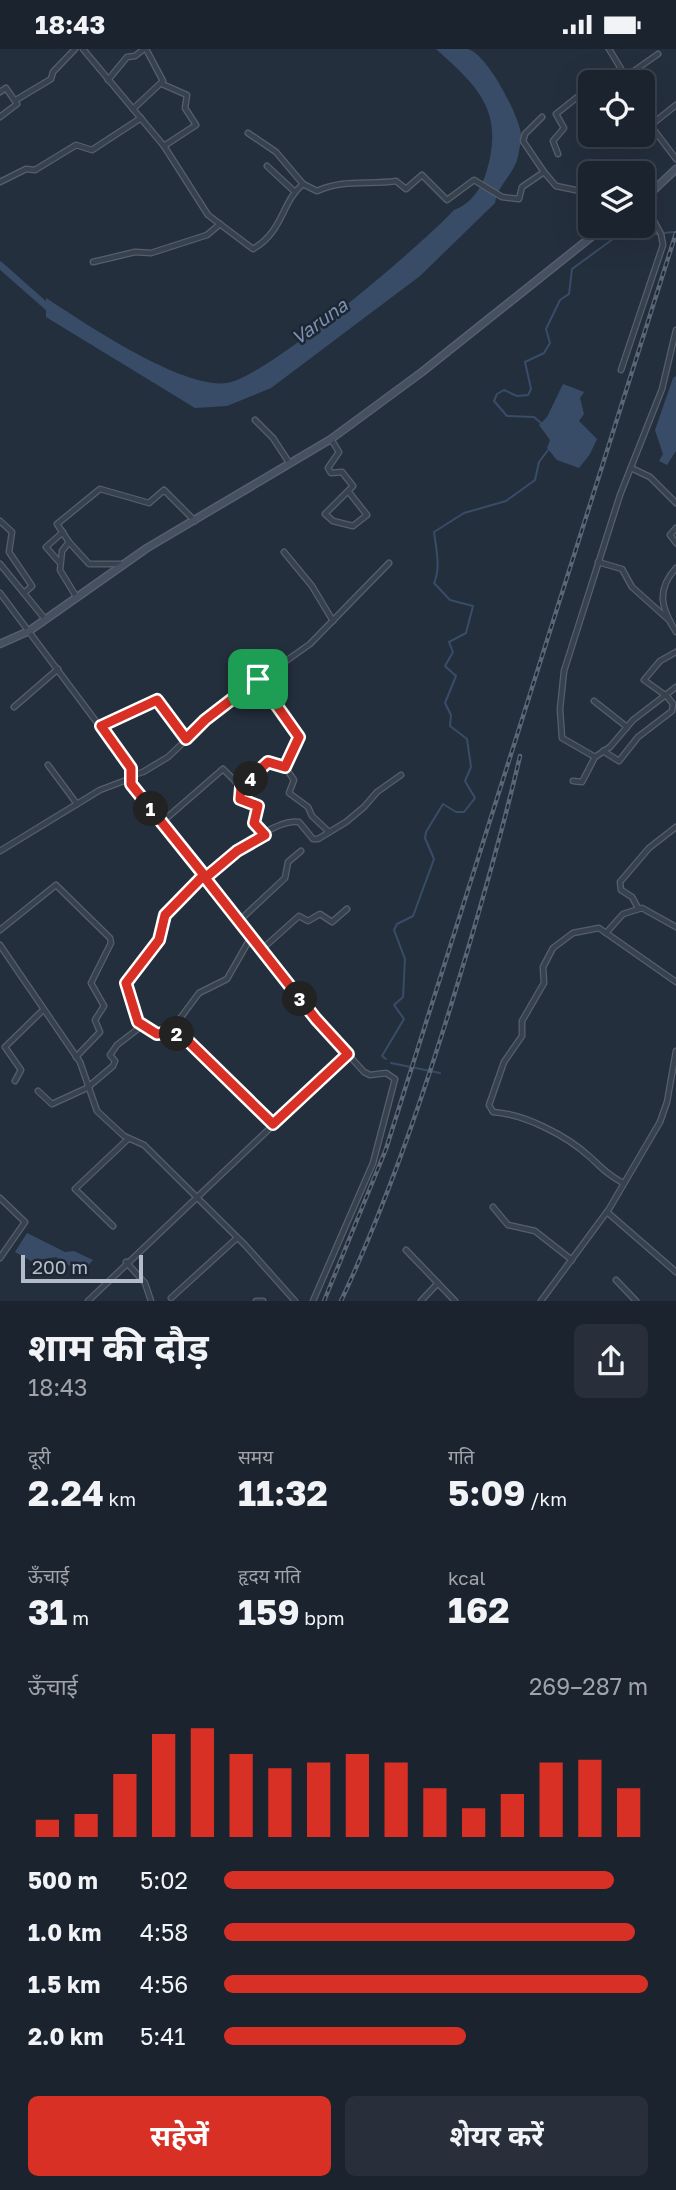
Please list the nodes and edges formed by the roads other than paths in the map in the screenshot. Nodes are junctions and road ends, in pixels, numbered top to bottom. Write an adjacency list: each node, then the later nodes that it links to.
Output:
1 (75, 49): 12 (street)
2 (83, 49): 8 (street)
3 (145, 49): 8 (street); 9 (street)
4 (609, 49): 6 (street)
5 (657, 54): 7 (street)
6 (620, 70)
7 (635, 70)
8 (108, 80): 14 (street)
9 (162, 84): 14 (street); 21 (street)
10 (0, 92): 12 (street)
11 (578, 97): 22 (street)
12 (16, 100): 15 (street)
13 (676, 105): 18 (street)
14 (133, 109): 17 (street)
15 (0, 117)
16 (542, 117): 26 (street)
17 (141, 118): 21 (street); 27 (street)
18 (655, 122)
19 (655, 130): 23 (street)
20 (248, 133): 28 (street)
21 (164, 146): 33 (street)
22 (558, 154)
23 (676, 159)
24 (267, 166): 31 (street)
25 (676, 169): 29 (street)
26 (544, 172): 28 (street); 30 (street)
27 (0, 182)
28 (303, 184): 31 (street)
29 (655, 189)
30 (578, 191)
31 (295, 192): 33 (street)
32 (655, 223): 37 (street)
33 (220, 225): 35 (street)
34 (590, 238): 39 (street)
35 (93, 262)
36 (676, 330): 41 (street)
37 (621, 370)
38 (255, 420): 40 (street)
39 (331, 439): 40 (street); 42 (street)
40 (290, 464): 45 (street)
41 (631, 468): 43 (street); 51 (street)
42 (348, 491): 42 (street)
43 (675, 498)
44 (0, 521): 58 (street)
45 (195, 521): 47 (street); 55 (street)
46 (676, 528): 49 (street)
47 (63, 533): 48 (street); 52 (street)
48 (69, 542): 52 (street); 55 (street)
49 (676, 543)
50 (284, 552): 61 (street)
51 (598, 562): 62 (street); 77 (street)
52 (60, 563): 59 (street)
53 (389, 563): 61 (street)
54 (0, 564): 58 (street)
55 (125, 564): 59 (street)
56 (676, 568): 62 (street)
57 (0, 593): 63 (street)
58 (24, 593): 60 (street)
59 (78, 599): 60 (street)
60 (46, 620): 63 (street)
61 (333, 621): 68 (street)
62 (670, 621): 64 (street)
63 (29, 631): 65 (street); 67 (street)
64 (676, 632)
65 (0, 644)
66 (676, 652): 70 (street)
67 (58, 669): 72 (street); 73 (street)
68 (258, 679): 75 (street); 79 (street)
69 (676, 687): 70 (street)
70 (666, 695): 74 (street); 76 (street)
71 (594, 701): 74 (street)
72 (15, 707)
73 (101, 726): 75 (street); 81 (street)
74 (626, 727): 76 (street)
75 (186, 739): 81 (street)
76 (603, 751): 77 (street)
77 (595, 757): 82 (street)
78 (48, 765): 84 (street)
79 (285, 767): 83 (street); 87 (street)
80 (401, 775): 87 (street)
81 (131, 777): 84 (street); 85 (street)
82 (573, 781)
83 (241, 787): 85 (street); 88 (street)
84 (77, 804): 89 (street)
85 (162, 822): 91 (street)
86 (676, 827): 92 (street)
87 (329, 832): 88 (street)
88 (265, 835): 91 (street)
89 (0, 851)
90 (301, 851): 94 (street)
91 (204, 877): 94 (street); 103 (street)
92 (638, 908): 95 (street); 97 (street)
93 (347, 909): 100 (street)
94 (239, 921): 98 (street)
95 (676, 927)
96 (0, 930): 107 (street)
97 (607, 933): 101 (street); 115 (street)
98 (251, 937): 100 (street); 104 (street)
99 (0, 945): 102 (street)
100 (261, 950): 106 (street)
101 (675, 979)
102 (43, 1010): 107 (street); 108 (street)
103 (140, 1026): 104 (street); 109 (street)
104 (170, 1032): 113 (street)
105 (676, 1051): 110 (street)
106 (348, 1054): 113 (street); 135 (street)
107 (76, 1057): 109 (street)
108 (15, 1081)
109 (87, 1088): 111 (street); 114 (street)
110 (669, 1088): 112 (street); 115 (street)
111 (38, 1091)
112 (676, 1092)
113 (273, 1124): 116 (street)
114 (128, 1139): 116 (street); 120 (street)
115 (623, 1183): 119 (street)
116 (195, 1197): 121 (street); 125 (street)
117 (0, 1198): 123 (street)
118 (493, 1206): 124 (street)
119 (607, 1213): 124 (street); 126 (street)
120 (113, 1226)
121 (237, 1238): 129 (street); 134 (street)
122 (406, 1250): 128 (street)
123 (0, 1258)
124 (572, 1260): 138 (street)
125 (126, 1262): 130 (street); 131 (street)
126 (676, 1272)
127 (616, 1280): 139 (street)
128 (438, 1283): 136 (street); 137 (street)
129 (171, 1299)
130 (88, 1301)
131 (151, 1301)
132 (256, 1301): 133 (street)
133 (263, 1301)
134 (295, 1301)
135 (313, 1301)
136 (421, 1301)
137 (456, 1301)
138 (541, 1301)
139 (636, 1301)

